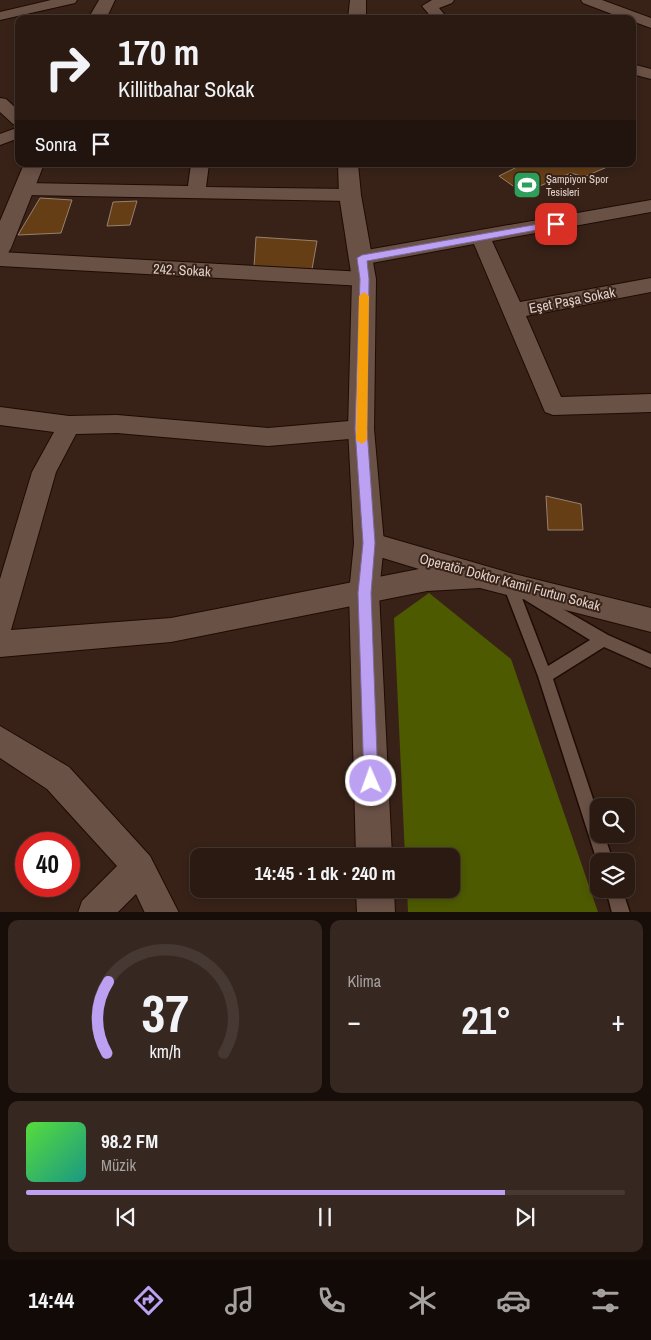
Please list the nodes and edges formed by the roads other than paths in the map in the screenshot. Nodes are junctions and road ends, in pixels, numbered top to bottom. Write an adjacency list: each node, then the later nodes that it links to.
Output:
1 (70, 0): 11 (street)
2 (107, 0): 7 (street)
3 (358, 0): 8 (street)
4 (447, 0): 6 (street)
5 (588, 0): 10 (street)
6 (426, 3): 9 (street)
7 (99, 15)
8 (357, 15)
9 (437, 15)
10 (629, 15)
11 (0, 16)
12 (636, 18): 13 (street)
13 (651, 23)
14 (636, 70): 15 (street)
15 (651, 74)
16 (0, 103): 17 (street)
17 (15, 116)
18 (15, 134): 19 (street)
19 (0, 140)
20 (33, 167): 23 (street)
21 (200, 167): 24 (street)
22 (348, 167): 25 (street)
23 (25, 189): 24 (street); 28 (street)
24 (196, 193): 25 (street)
25 (350, 195): 30 (street)
26 (651, 206): 27 (street, 242. Sokak)
27 (480, 237): 30 (street, 242. Sokak); 32 (street)
28 (0, 248)
29 (0, 259): 30 (street, 242. Sokak)
30 (363, 269): 36 (street)
31 (651, 285): 32 (street, Eşet Paşa Sokak)
32 (514, 311): 33 (street, Eşet Paşa Sokak)
33 (651, 403)
34 (0, 416): 35 (street)
35 (69, 425): 36 (street); 38 (street)
36 (361, 429): 37 (street)
37 (369, 543): 39 (street, Operatör Doktor Kamil Furtun Sokak); 41 (street)
38 (10, 559): 43 (street)
39 (482, 576): 40 (street, Operatör Doktor Kamil Furtun Sokak); 41 (street)
40 (510, 585): 42 (street, Operatör Doktor Kamil Furtun Sokak); 44 (lane); 47 (lane)
41 (364, 593): 45 (street); 49 (street)
42 (651, 620)
43 (0, 625)
44 (603, 640): 46 (lane); 47 (lane)
45 (0, 644)
46 (651, 661)
47 (545, 676): 50 (lane)
48 (0, 741): 51 (street)
49 (374, 848)
50 (602, 853)
51 (139, 867): 54 (street); 55 (street)
52 (375, 898): 56 (street)
53 (617, 898): 57 (lane)
54 (94, 912)
55 (163, 912)
56 (376, 912)
57 (621, 912)

